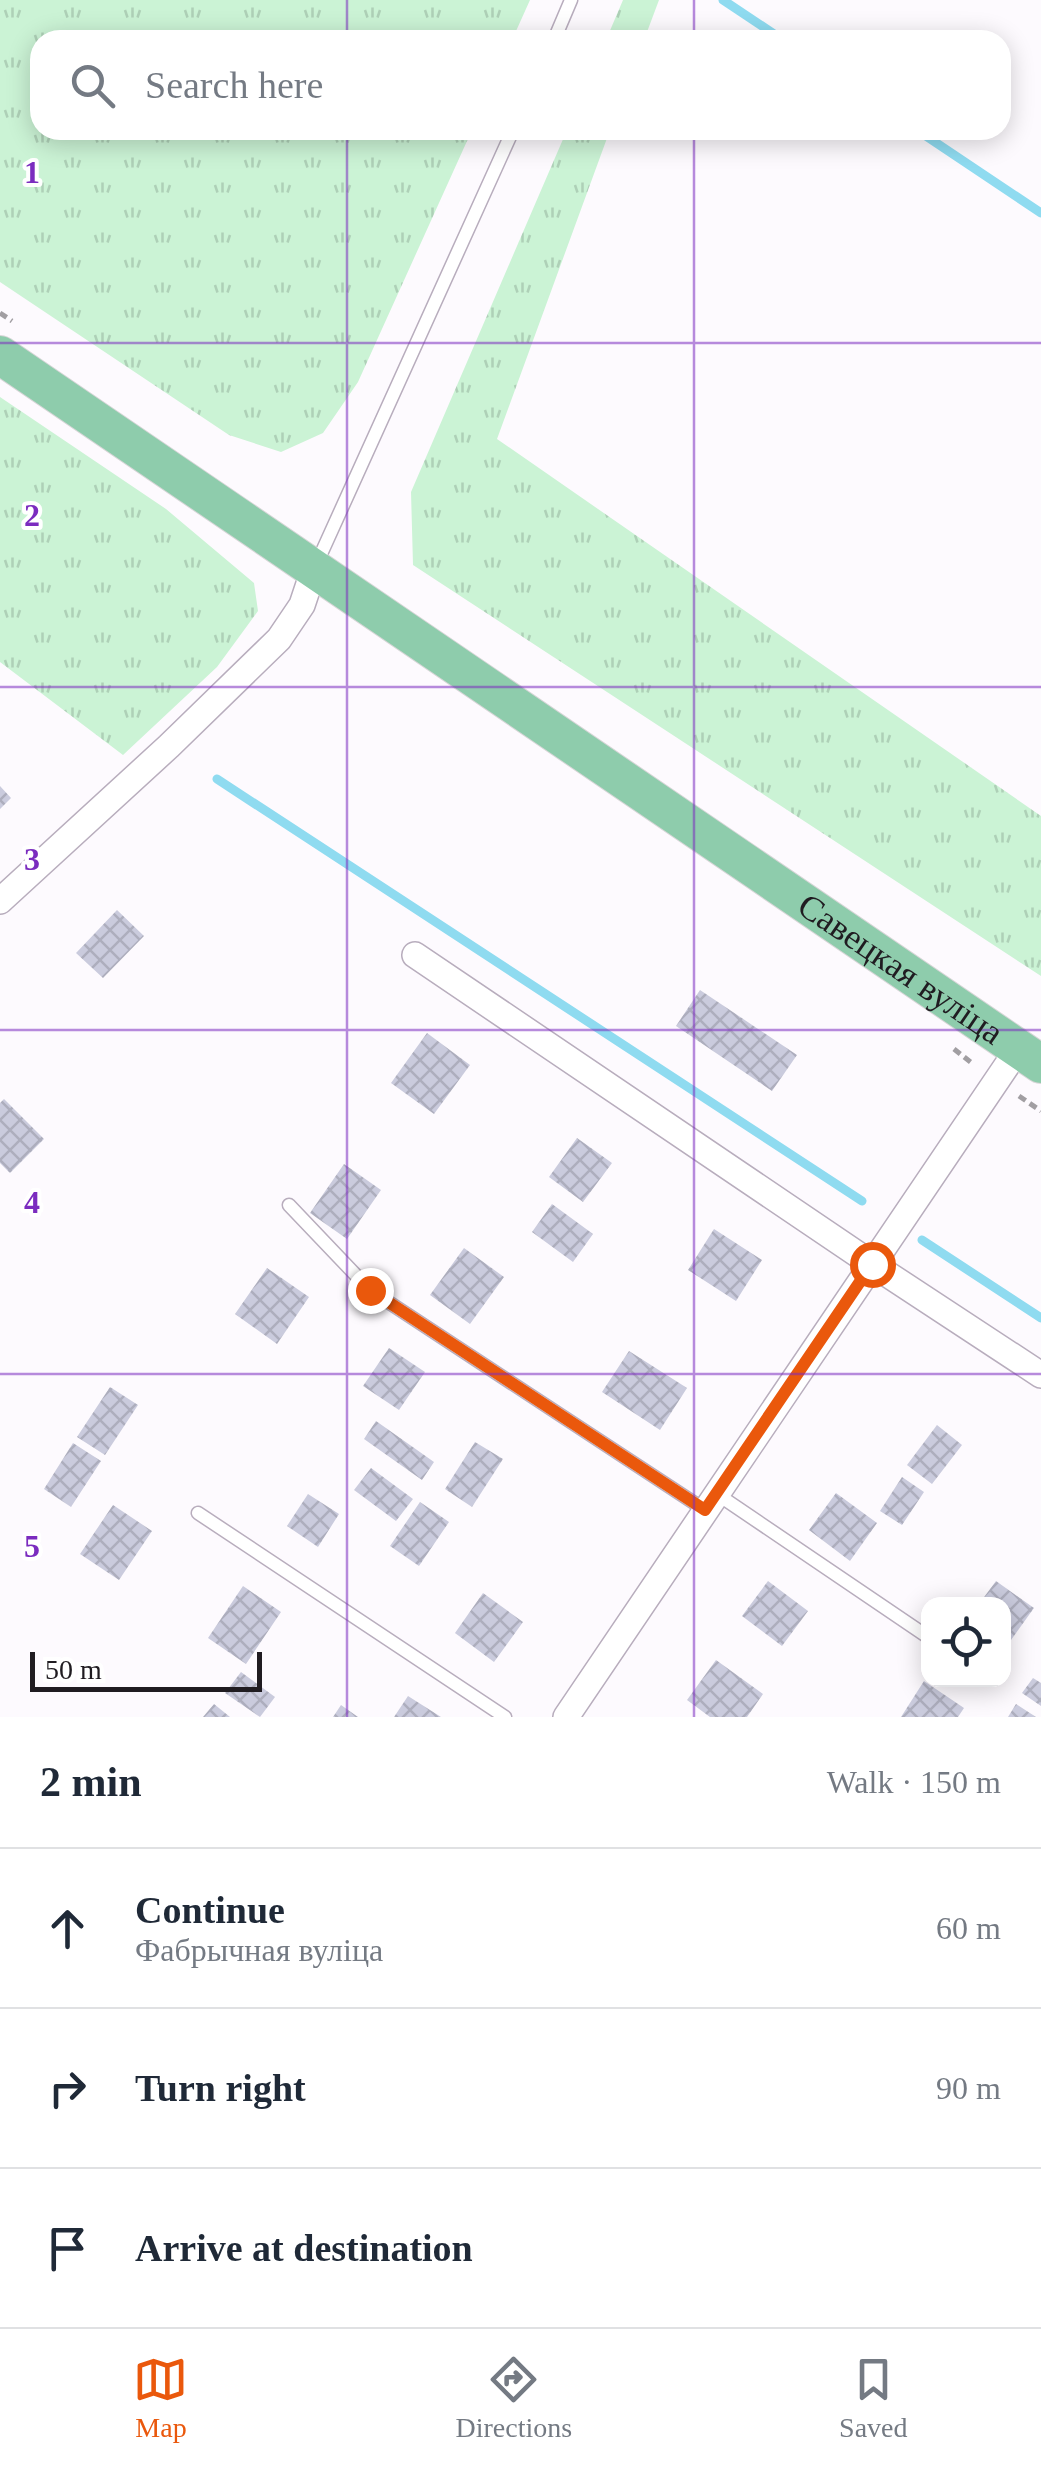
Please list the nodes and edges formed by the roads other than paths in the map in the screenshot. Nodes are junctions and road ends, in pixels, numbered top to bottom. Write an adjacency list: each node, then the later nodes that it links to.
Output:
1 (571, 0): 2 (lane)
2 (558, 30)
3 (509, 140): 5 (lane)
4 (0, 356): 5 (main road, Савецкая вуліца)
5 (313, 572): 6 (street); 8 (main road, Савецкая вуліца)
6 (0, 901)
7 (415, 954): 10 (street)
8 (1029, 1056): 10 (street)
9 (289, 1205): 12 (lane)
10 (872, 1264): 11 (street); 12 (street)
11 (1041, 1374)
12 (711, 1502): 14 (lane); 16 (street)
13 (198, 1513): 15 (lane)
14 (921, 1633)
15 (505, 1717)
16 (566, 1717)

